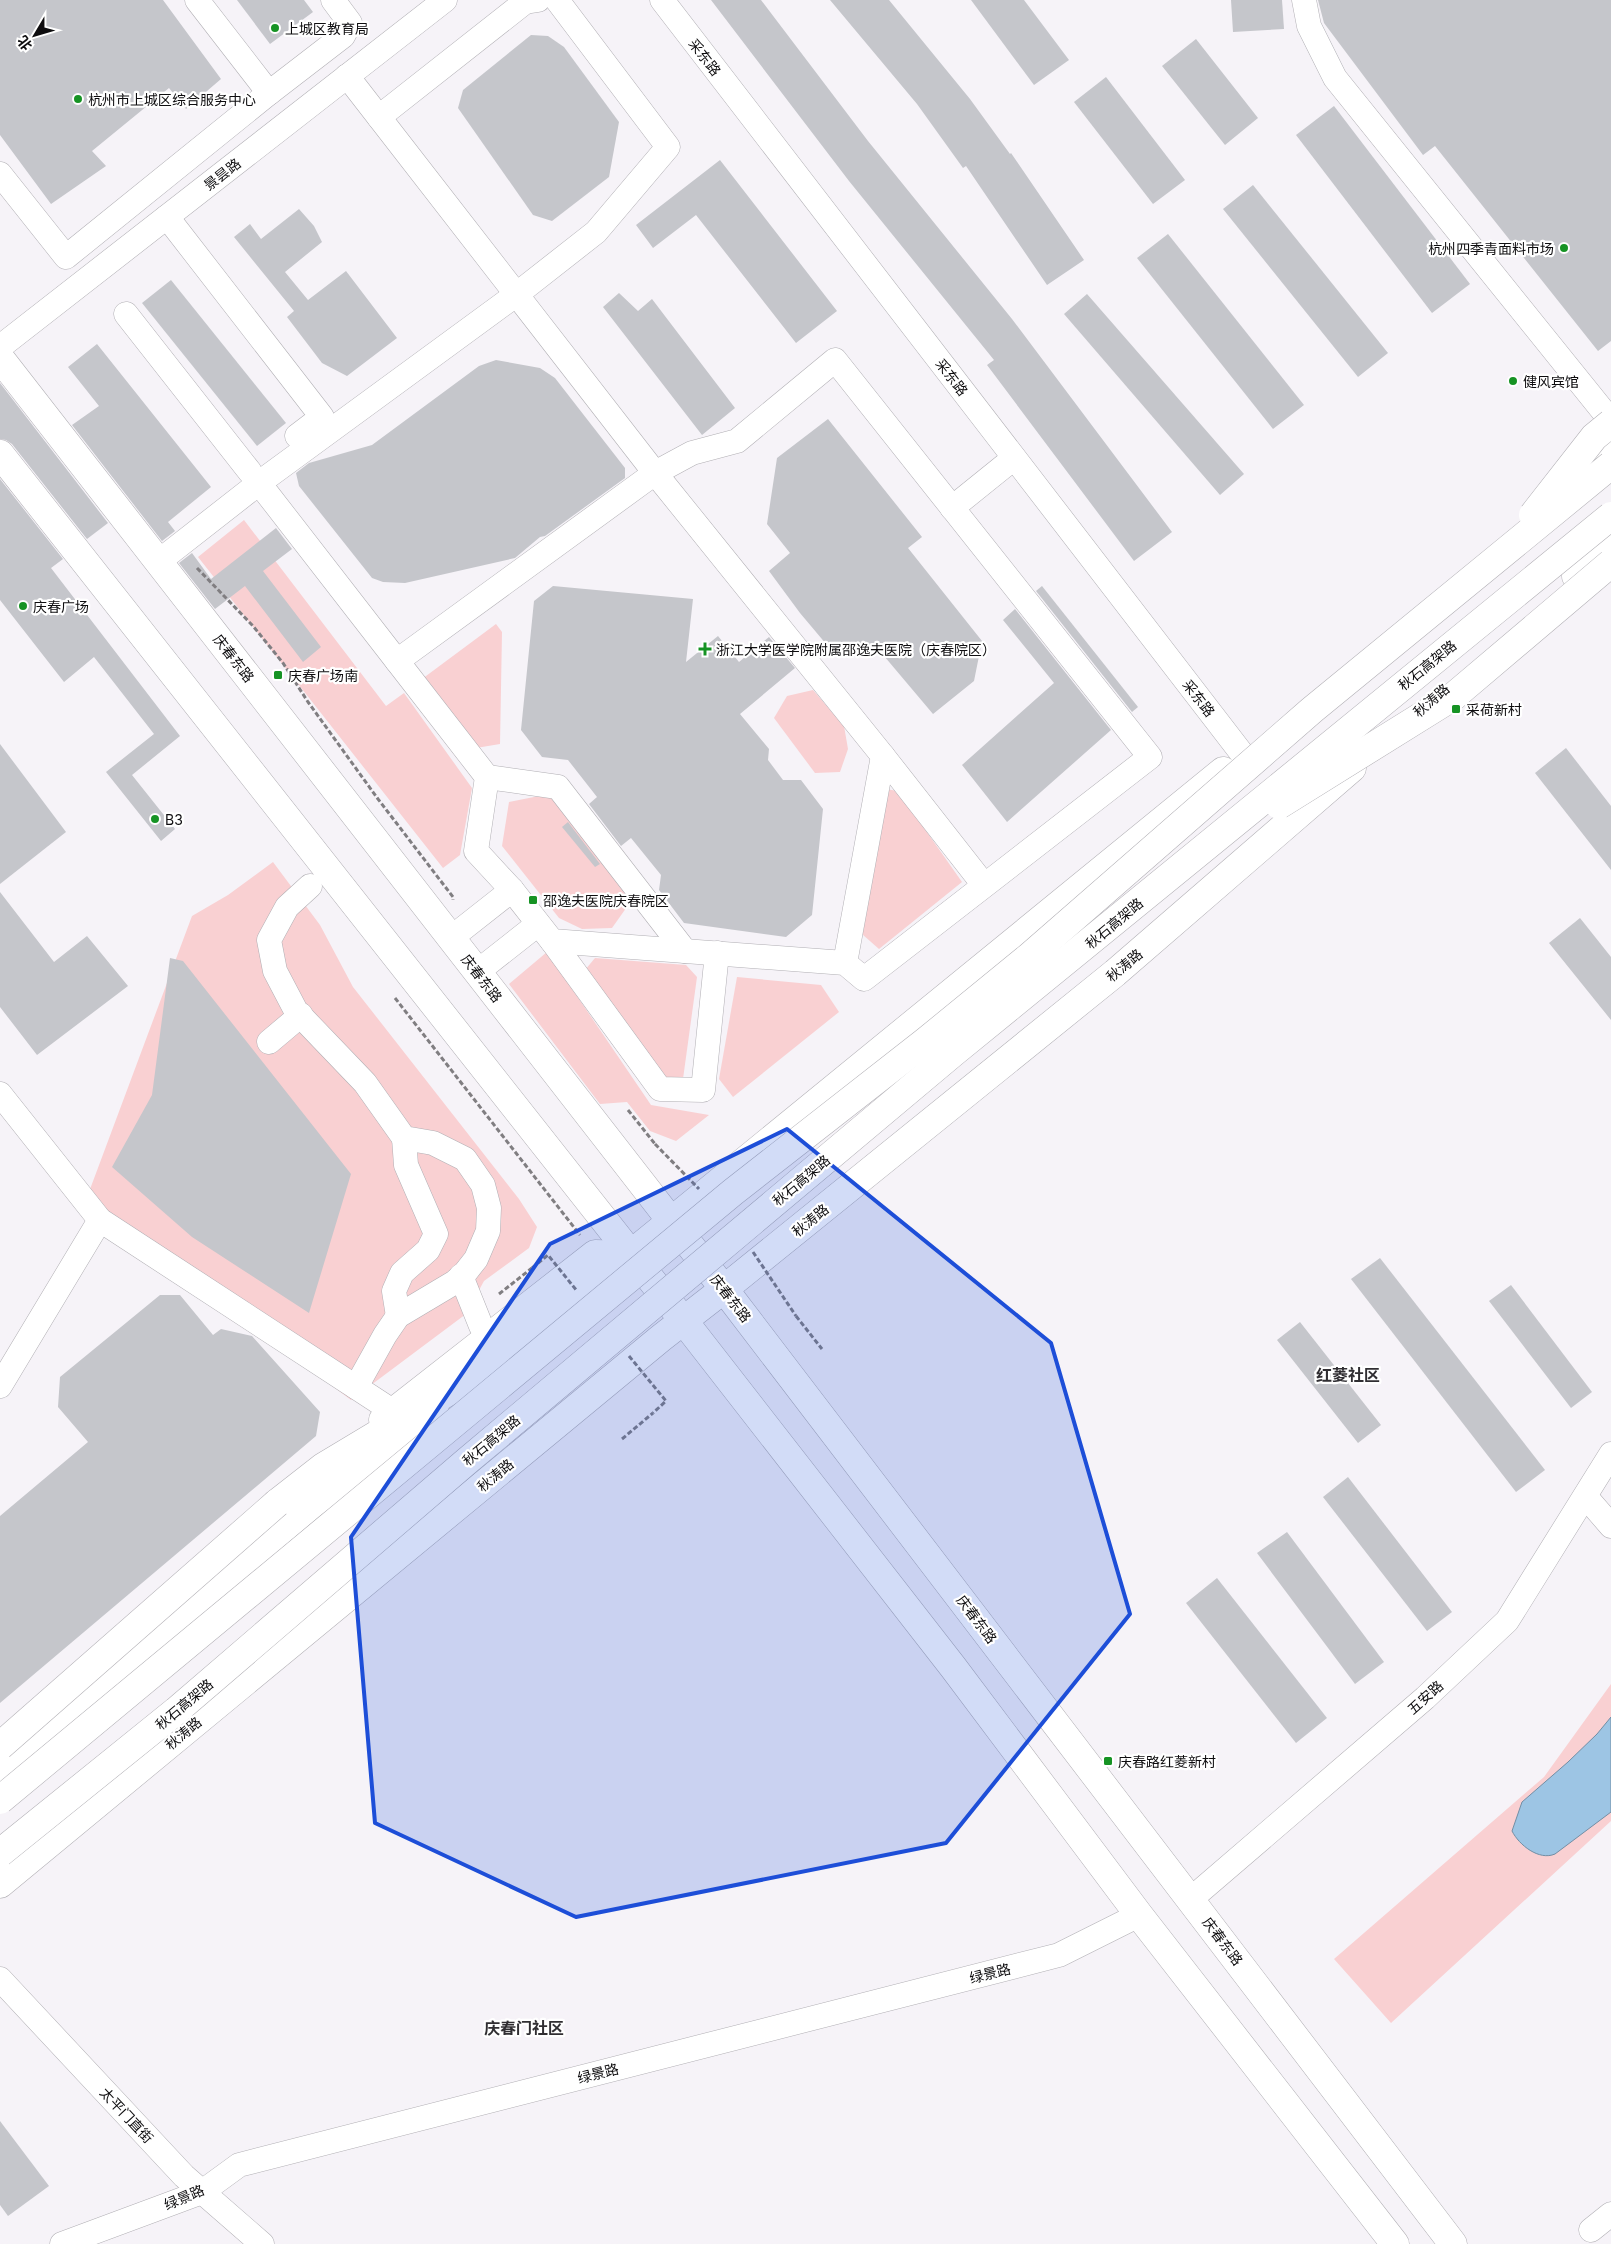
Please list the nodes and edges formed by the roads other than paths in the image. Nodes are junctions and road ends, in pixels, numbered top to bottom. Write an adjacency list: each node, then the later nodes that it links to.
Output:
1 (197, 0): 9 (street)
2 (333, 0): 9 (street)
3 (445, 0): 8 (street, 景昙路)
4 (538, 0): 10 (street)
5 (557, 0): 13 (street)
6 (662, 0): 20 (street, 采东路)
7 (1304, 0): 17 (street)
8 (347, 76): 10 (street); 12 (street, 景昙路)
9 (269, 93): 11 (street)
10 (379, 117): 13 (street)
11 (0, 174)
12 (167, 217): 15 (street, 景昙路); 23 (street)
13 (517, 294): 22 (street); 23 (street)
14 (126, 314): 23 (street)
15 (0, 347)
16 (0, 358): 27 (main road, 庆春东路)
17 (1611, 422): 28 (main road, bridge)
18 (1611, 446): 31 (main road)
19 (0, 454): 50 (main road)
20 (1014, 458): 24 (street); 31 (street, 采东路)
21 (1611, 465): 28 (main road, bridge)
22 (655, 473): 24 (street); 30 (street); 32 (street)
23 (255, 477): 27 (street); 30 (street)
24 (952, 508): 35 (street)
25 (1611, 516): 34 (main road, 秋石高架路, bridge)
26 (1611, 546): 52 (main road, 秋涛路)
27 (162, 552): 39 (main road, 庆春东路)
28 (1500, 557): 66 (main road, bridge)
29 (1611, 563): 34 (main road, bridge)
30 (397, 661): 33 (street)
31 (1243, 755): 49 (main road)
32 (883, 756): 35 (street); 42 (street)
33 (487, 777): 37 (street); 40 (street)
34 (1188, 861): 67 (main road, 秋石高架路, bridge)
35 (984, 885): 42 (street)
36 (310, 886): 44 (street)
37 (512, 890): 38 (street); 39 (street)
38 (545, 933): 40 (street); 41 (street); 43 (street)
39 (451, 938): 43 (main road, 庆春东路)
40 (685, 951): 41 (street)
41 (717, 953): 42 (street)
42 (845, 963)
43 (477, 972): 49 (main road, 庆春东路)
44 (301, 1015): 45 (street); 47 (street)
45 (269, 1042)
46 (0, 1094): 48 (street)
47 (404, 1138): 51 (street); 53 (street)
48 (100, 1220): 57 (street); 58 (street)
49 (672, 1222): 50 (main road); 52 (main road, 庆春东路)
50 (632, 1255): 54 (main road); 56 (main road); 59 (main road)
51 (461, 1276): 53 (street); 55 (street)
52 (724, 1290): 54 (main road, 秋涛路); 69 (main road, 庆春东路)
53 (398, 1316): 58 (street)
54 (683, 1320): 68 (main road, 秋涛路); 70 (main road)
55 (481, 1326)
56 (511, 1354): 64 (main road, bridge); 65 (main road)
57 (0, 1386)
58 (356, 1387): 59 (street)
59 (394, 1412): 63 (main road)
60 (1611, 1454): 61 (street, 五安路)
61 (1586, 1497): 62 (street); 69 (street, 五安路)
62 (1611, 1526)
63 (0, 1730)
64 (0, 1746)
65 (0, 1770)
66 (0, 1800)
67 (0, 1853)
68 (0, 1884)
69 (1191, 1899): 78 (main road, 庆春东路)
70 (1139, 1915): 72 (street, 绿景路); 77 (main road)
71 (0, 1979): 72 (street, 太平门直街)
72 (202, 2192): 75 (street, 绿景路); 76 (street, 太平门直街)
73 (1611, 2214): 74 (street)
74 (1591, 2230)
75 (62, 2244)
76 (262, 2244)
77 (1395, 2244)
78 (1453, 2244)

